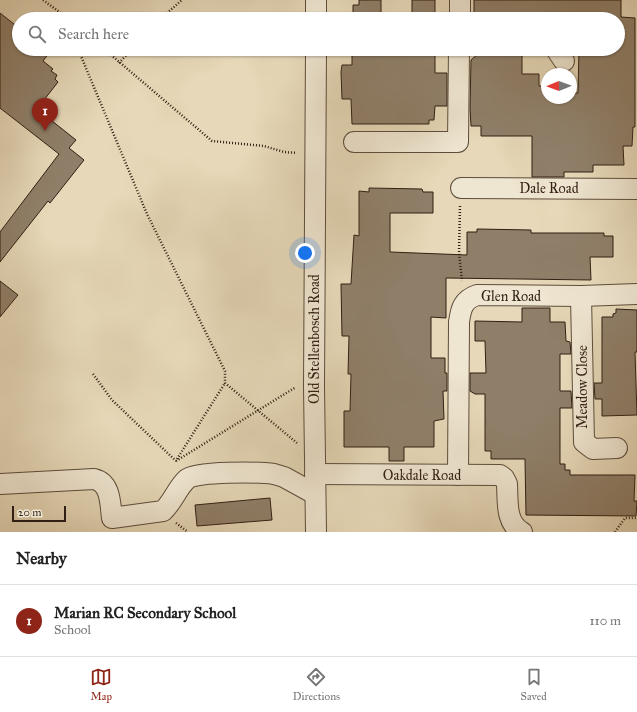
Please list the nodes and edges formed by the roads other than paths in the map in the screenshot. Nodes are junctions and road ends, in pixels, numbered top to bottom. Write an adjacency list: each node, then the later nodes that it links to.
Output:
1 (316, 0): 3 (street)
2 (460, 0): 4 (street)
3 (316, 12)
4 (460, 12)
5 (316, 56): 13 (street, Old Stellenbosch Road)
6 (459, 56): 7 (street)
7 (354, 142)
8 (461, 188): 9 (street, Dale Road)
9 (637, 189)
10 (637, 294): 11 (street, Glen Road)
11 (582, 296): 12 (street, Meadow Close); 14 (street, Glen Road)
12 (617, 448)
13 (315, 474): 14 (street, Oakdale Road); 16 (street, Old Stellenbosch Road)
14 (458, 475): 18 (street, Oakdale Road)
15 (0, 484): 16 (street)
16 (315, 494): 17 (street, Old Stellenbosch Road)
17 (316, 532)
18 (522, 532)

